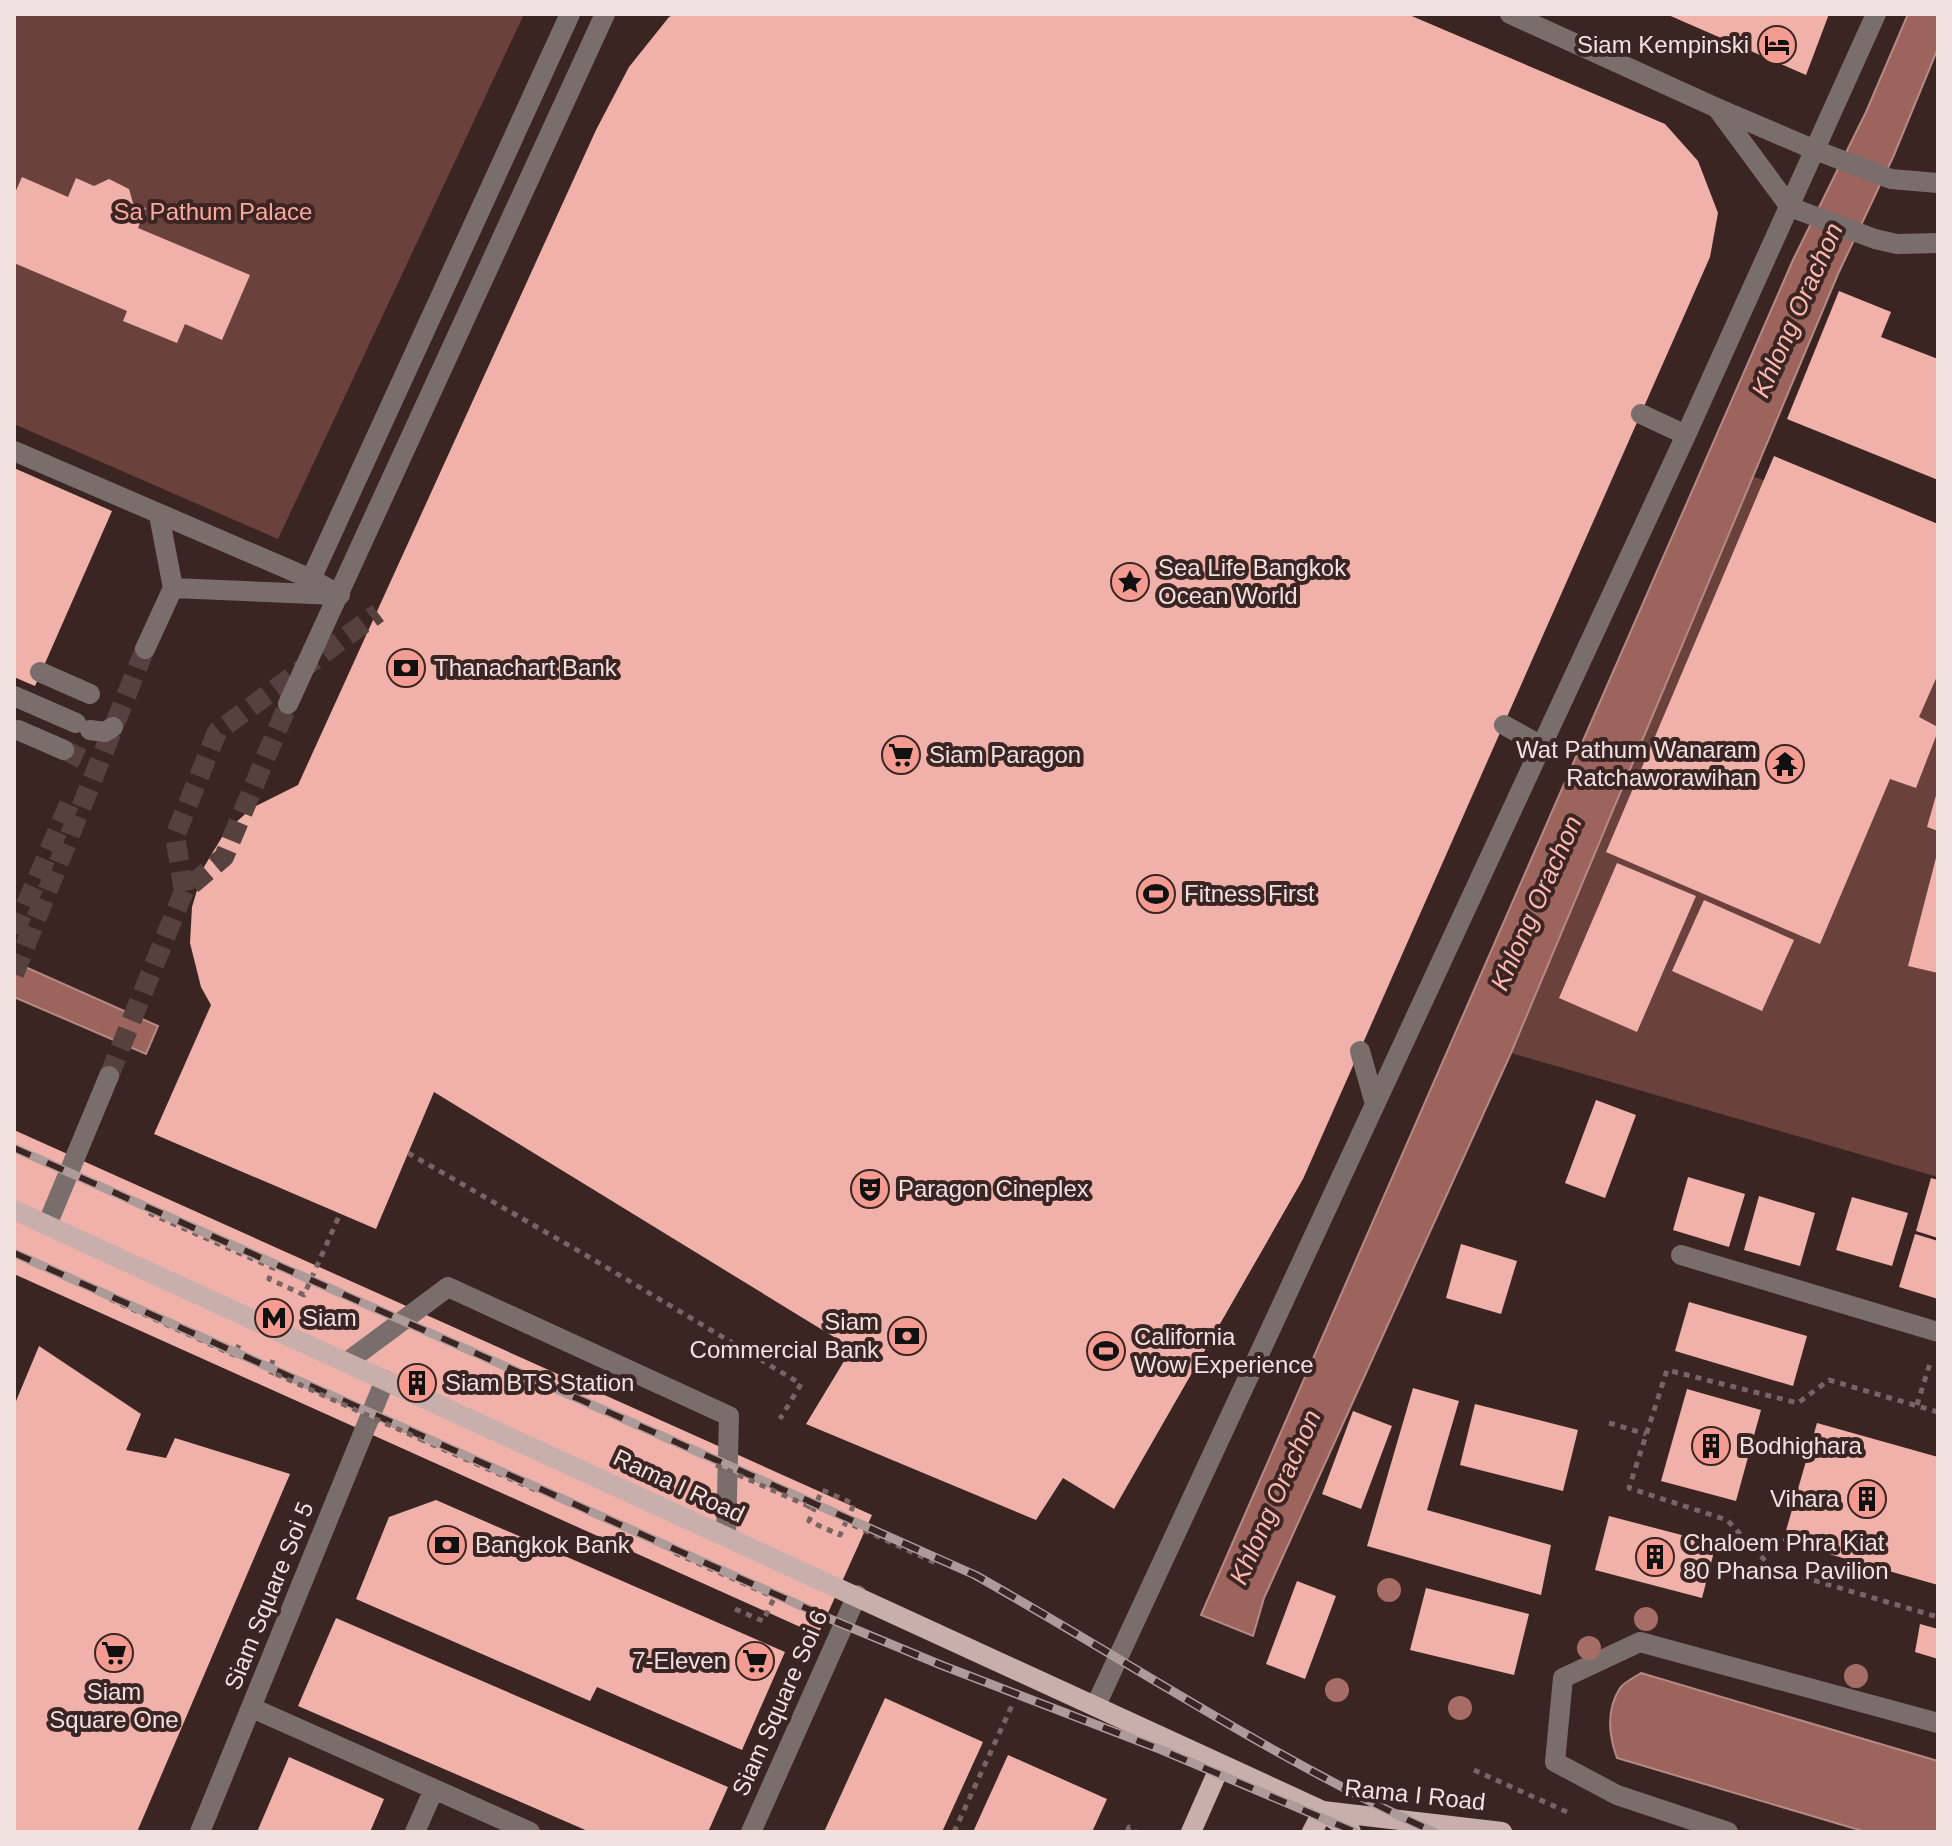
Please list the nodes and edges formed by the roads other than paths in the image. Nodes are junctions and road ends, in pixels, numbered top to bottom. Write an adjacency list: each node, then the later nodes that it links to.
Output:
1 (570, 14): 14 (street)
2 (605, 14): 16 (street)
3 (1510, 14): 5 (street)
4 (1876, 14): 6 (street)
5 (1717, 108): 6 (street); 8 (street)
6 (1815, 150): 7 (street); 8 (street)
7 (1938, 183)
8 (1790, 207): 9 (street); 11 (street)
9 (1938, 243)
10 (1641, 414): 11 (street)
11 (1686, 435): 25 (street)
12 (14, 451): 13 (street)
13 (159, 515): 14 (street); 15 (street)
14 (311, 579): 16 (street)
15 (173, 588): 16 (street); 17 (street)
16 (340, 595): 21 (street)
17 (145, 649)
18 (40, 672): 19 (street)
19 (90, 694)
20 (14, 696): 23 (street)
21 (288, 704)
22 (1504, 725): 25 (street)
23 (113, 727)
24 (18, 730): 26 (street)
25 (1542, 746): 29 (street)
26 (64, 750)
27 (1360, 1051): 29 (street)
28 (109, 1076): 31 (street)
29 (1375, 1104): 38 (street)
30 (14, 1210): 31 (main road, Rama I Road)
31 (47, 1225): 34 (main road, Rama I Road)
32 (1681, 1255): 33 (street)
33 (1938, 1332)
34 (347, 1362): 35 (main road, Rama I Road); 36 (street)
35 (385, 1380): 36 (main road, Rama I Road); 39 (street, Siam Square Soi 5)
36 (726, 1536): 37 (main road, Rama I Road)
37 (857, 1595): 38 (main road, Rama I Road); 47 (street, Siam Square Soi 6)
38 (1096, 1705): 41 (main road, Rama I Road)
39 (252, 1708): 42 (street); 44 (street, Siam Square Soi 5)
40 (1938, 1723): 52 (street)
41 (1221, 1764): 43 (main road, Rama I Road); 48 (main road)
42 (434, 1789): 45 (street); 46 (street)
43 (1323, 1811): 49 (main road); 50 (main road, Rama I Road); 51 (main road, Rama I Road)
44 (200, 1832)
45 (415, 1832)
46 (530, 1832)
47 (751, 1832)
48 (1191, 1832)
49 (1312, 1832)
50 (1351, 1832)
51 (1502, 1832)
52 (1728, 1832)

